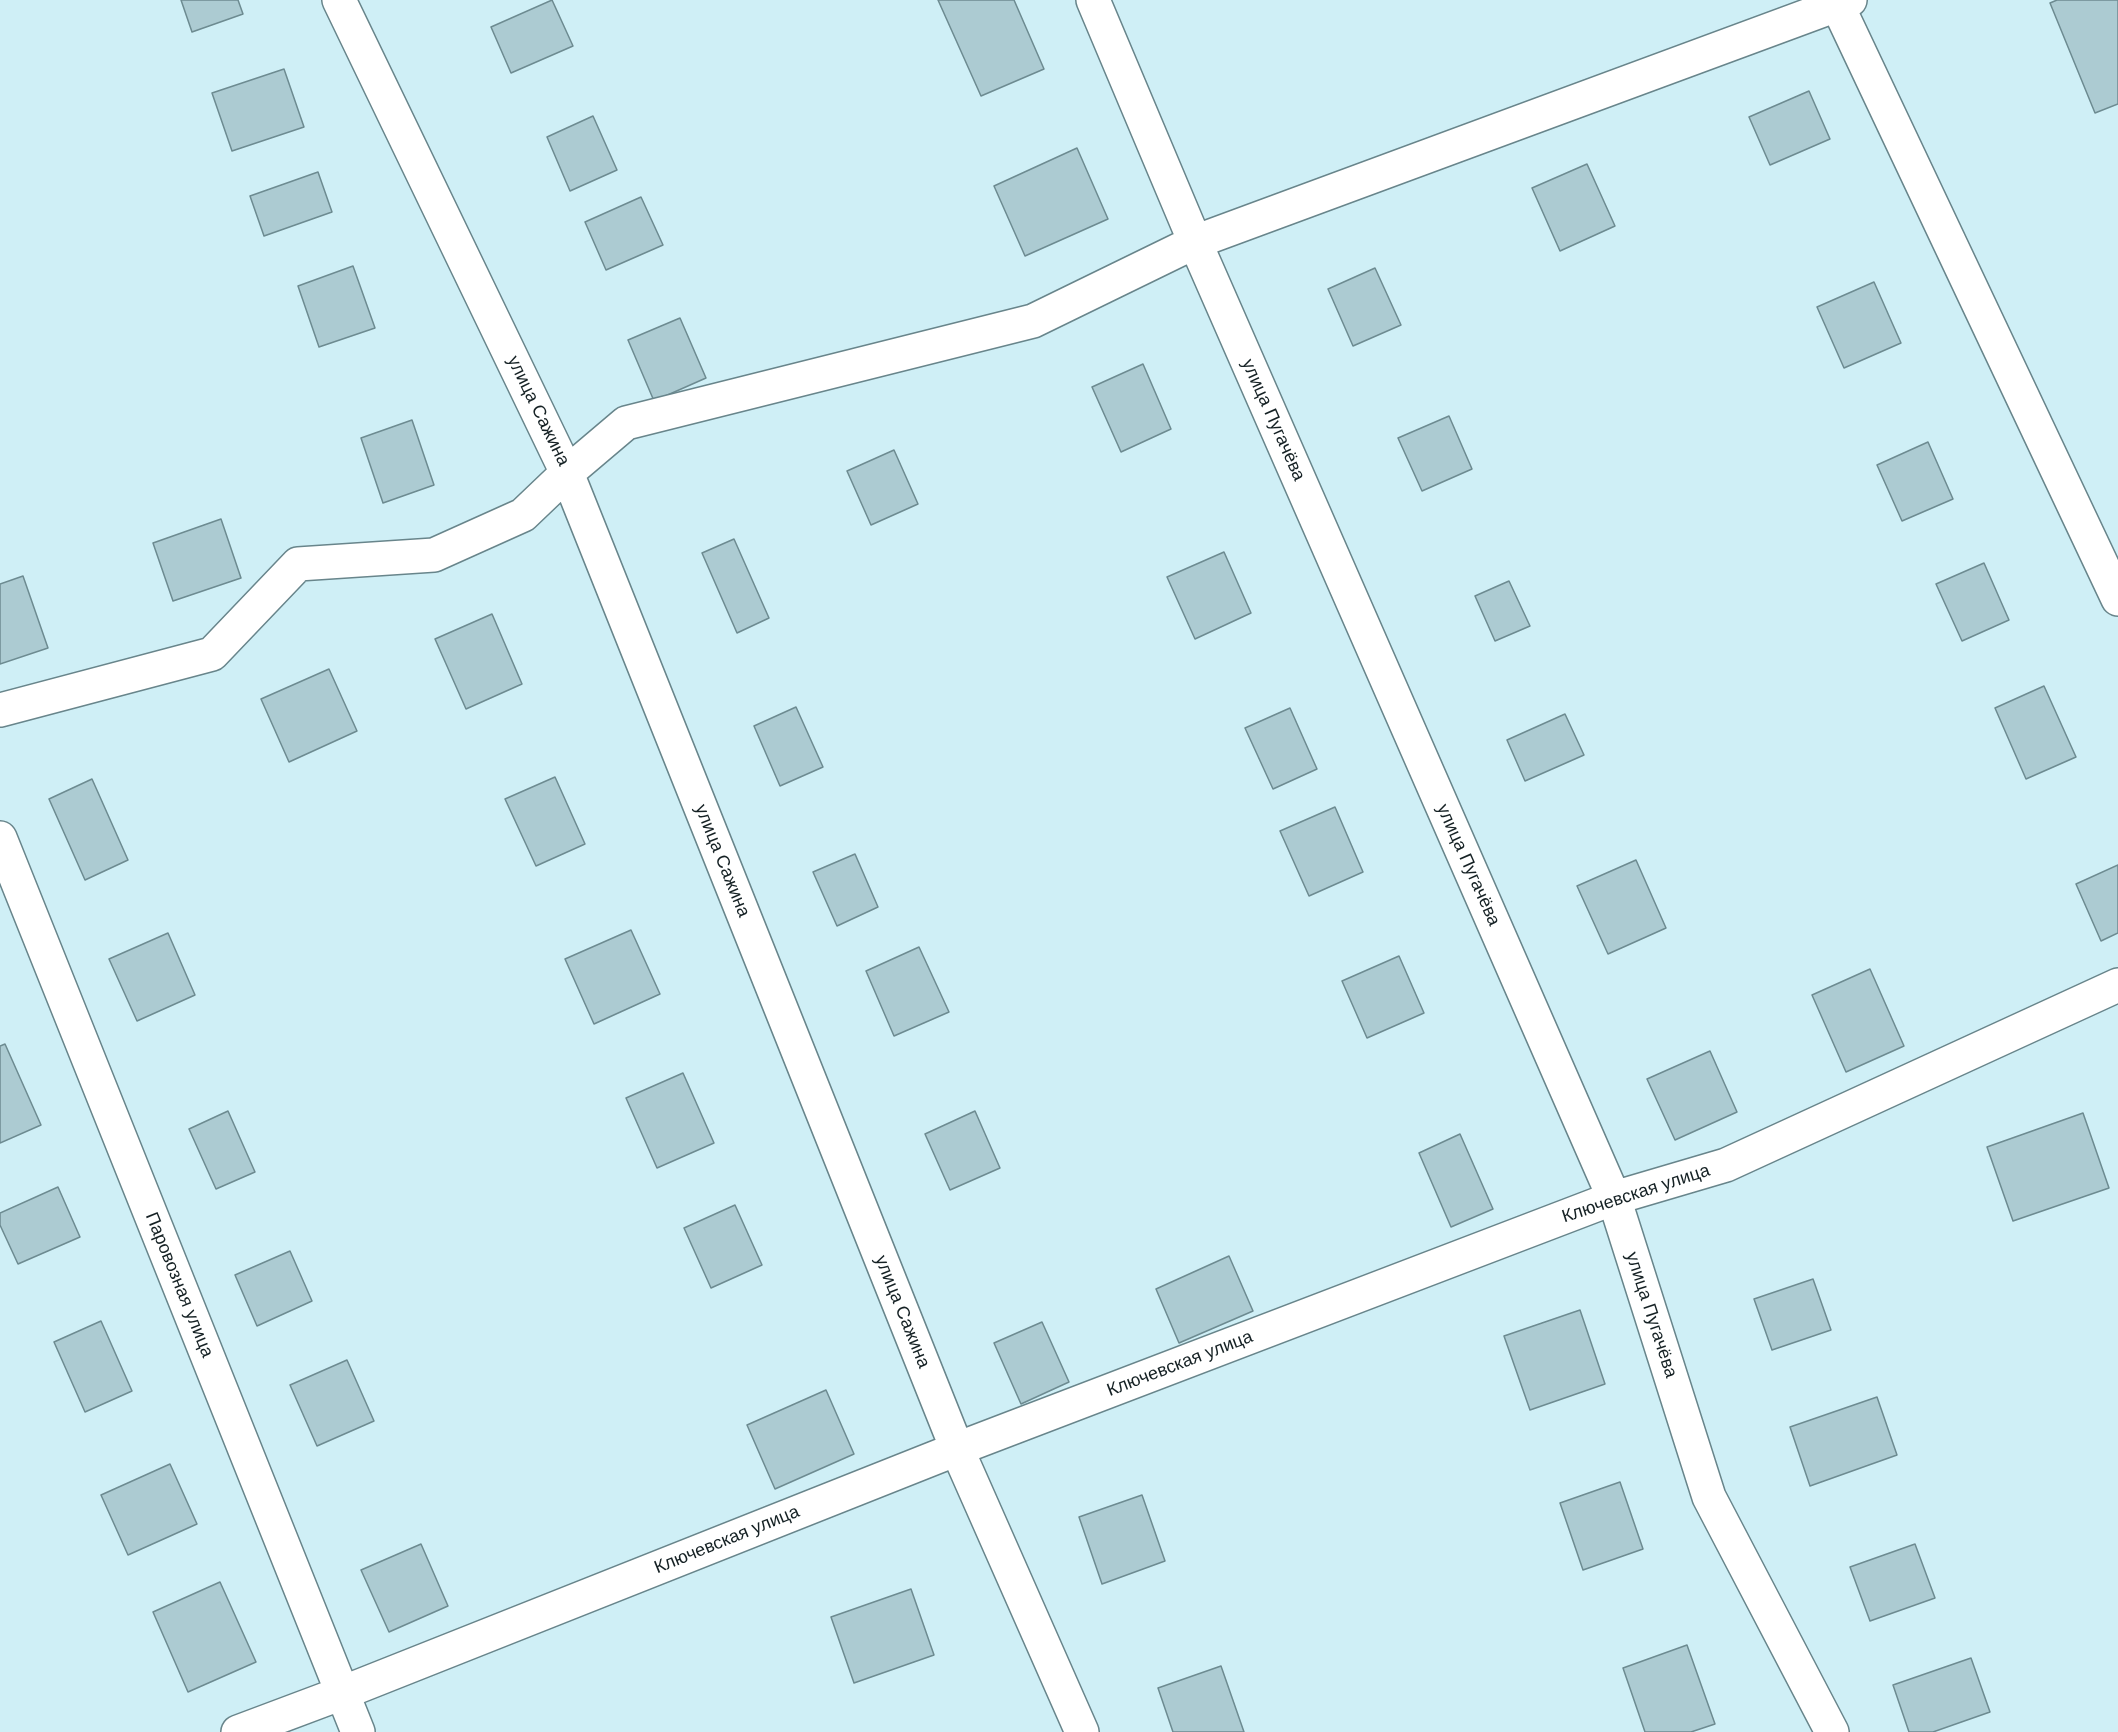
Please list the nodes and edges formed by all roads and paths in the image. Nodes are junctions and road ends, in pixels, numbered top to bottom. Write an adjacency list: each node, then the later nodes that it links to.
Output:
1 (339, 0): 5 (street, улица Сажина)
2 (1093, 0): 4 (street, улица Пугачёва)
3 (1841, 2): 4 (street); 6 (street)
4 (1195, 242): 5 (street); 10 (street, улица Пугачёва)
5 (567, 473): 7 (street); 11 (street, улица Сажина)
6 (2118, 599)
7 (0, 710)
8 (0, 838): 12 (street, Паровозная улица)
9 (2118, 986): 10 (street, Ключевская улица)
10 (1614, 1198): 11 (street, Ключевская улица); 16 (street, улица Пугачёва)
11 (957, 1449): 12 (street, Ключевская улица); 15 (street, улица Сажина)
12 (342, 1693): 13 (street, Ключевская улица); 14 (street, Паровозная улица)
13 (238, 1732)
14 (358, 1732)
15 (1082, 1732)
16 (1832, 1732)

